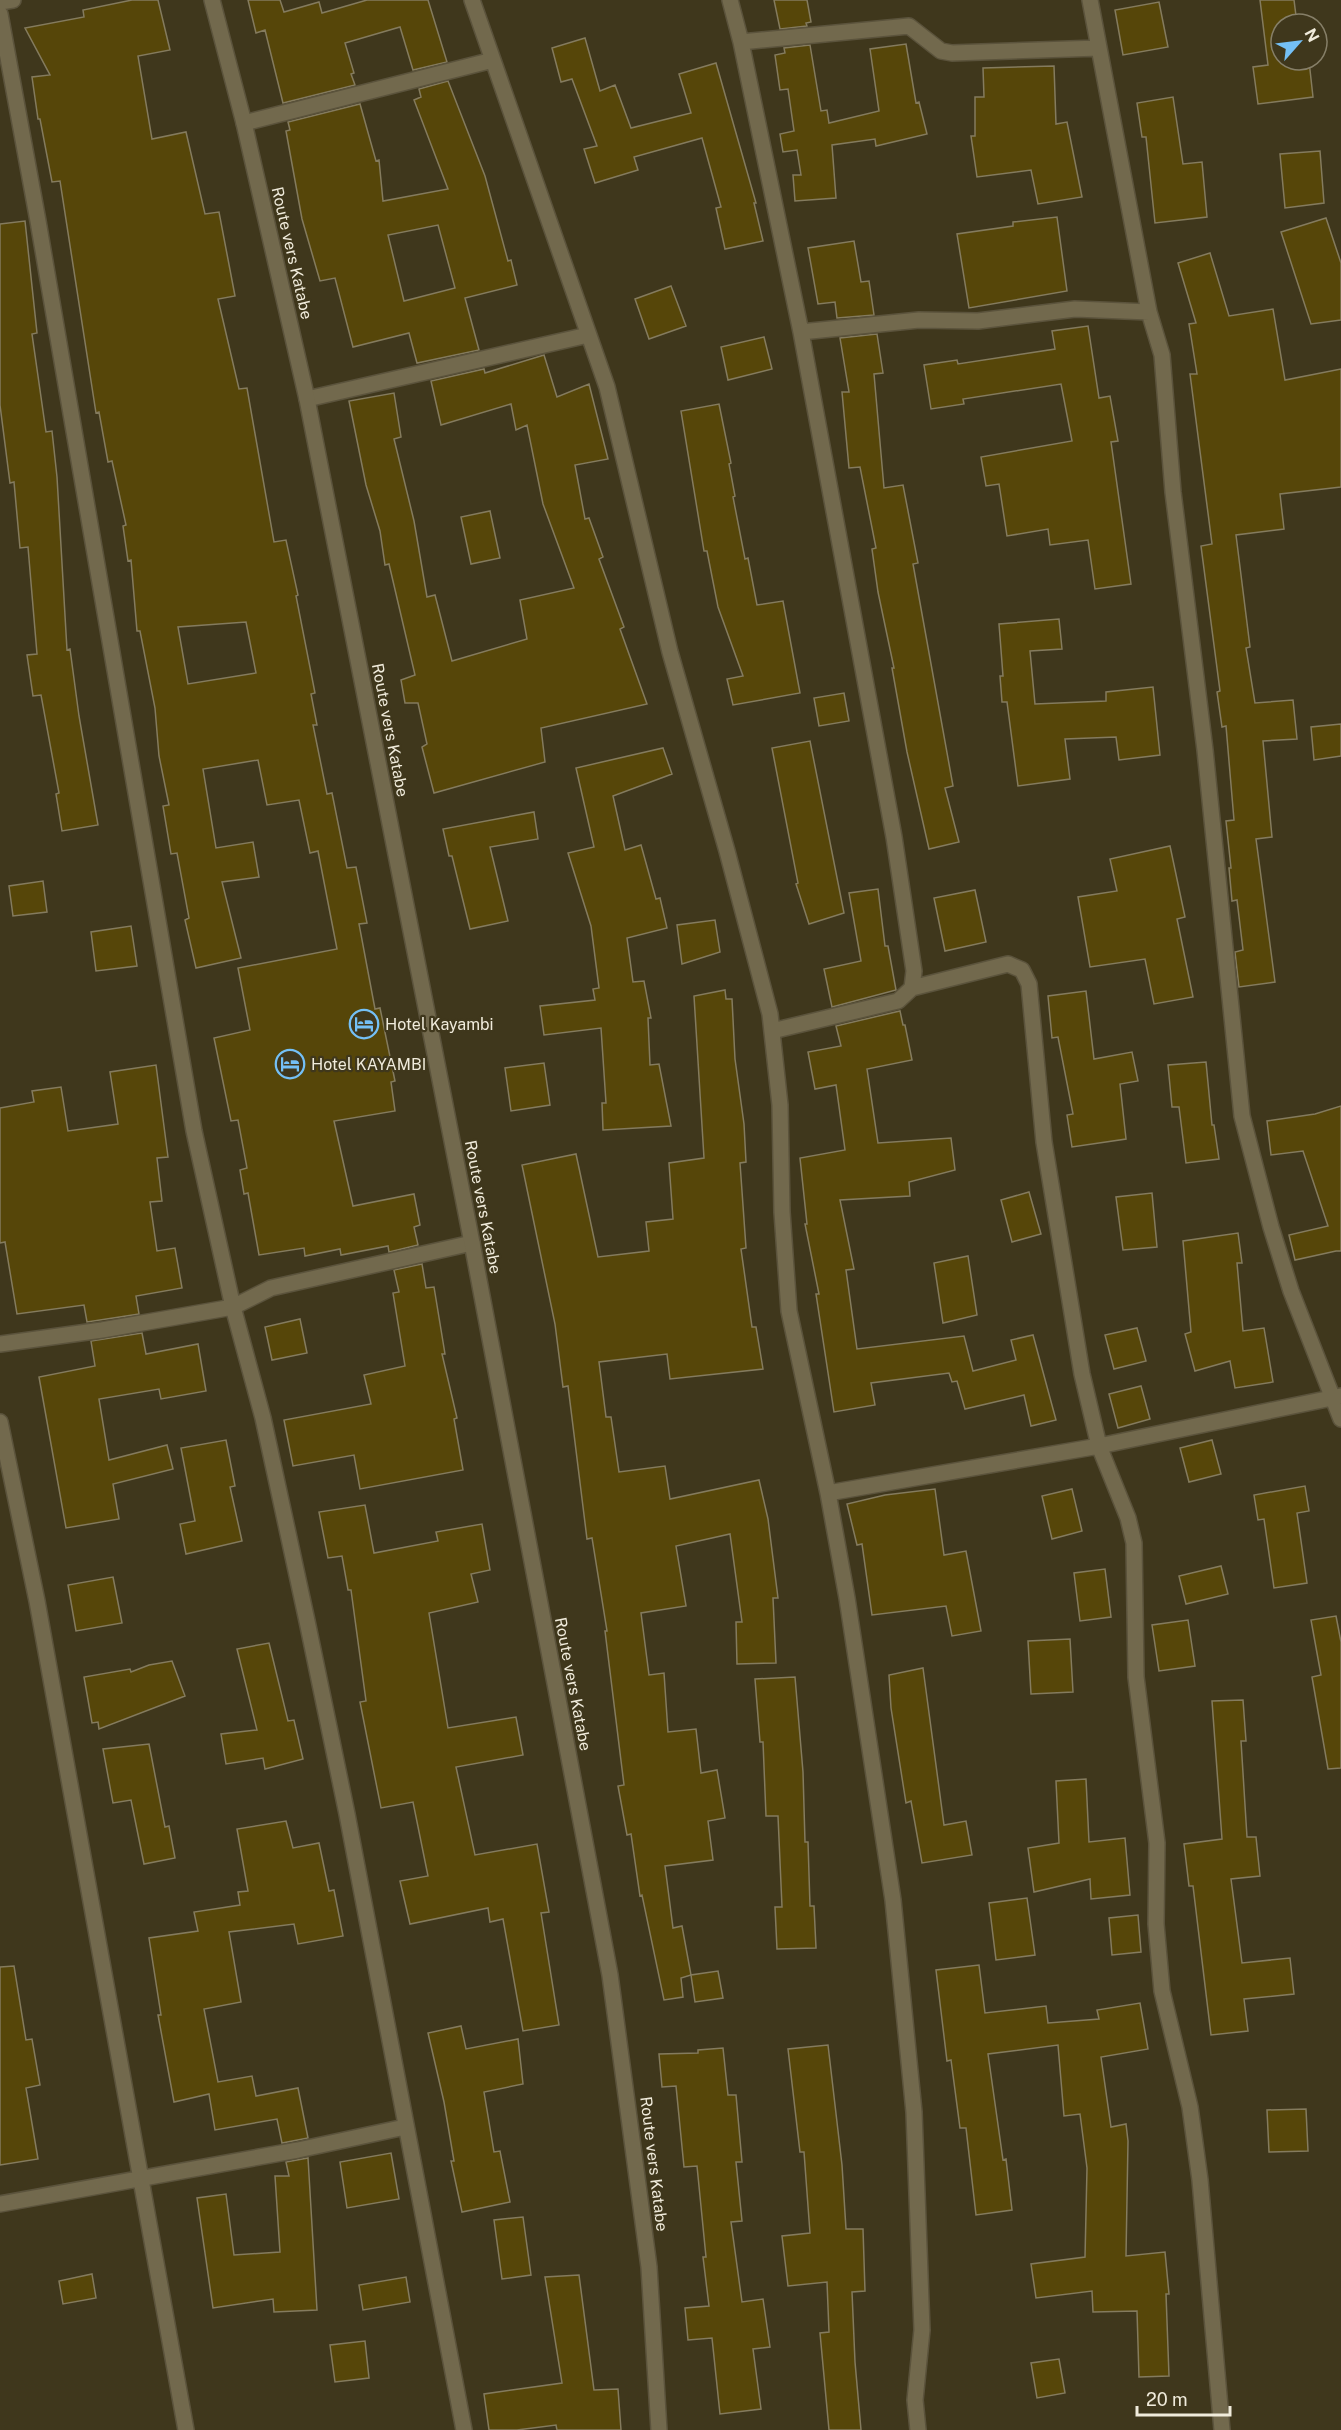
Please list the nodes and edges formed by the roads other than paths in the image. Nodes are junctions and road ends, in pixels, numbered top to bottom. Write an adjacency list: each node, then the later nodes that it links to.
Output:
1 (12, 0): 6 (street)
2 (212, 0): 11 (street, Route vers Katabe)
3 (472, 0): 10 (street)
4 (730, 0): 8 (street)
5 (1090, 0): 9 (street)
6 (0, 2)
7 (0, 14): 19 (street)
8 (741, 42): 9 (street); 13 (street)
9 (1099, 48): 12 (street)
10 (493, 60): 11 (street); 14 (street)
11 (244, 123): 15 (street, Route vers Katabe)
12 (1149, 312): 13 (street); 21 (street)
13 (801, 332): 16 (street)
14 (588, 335): 15 (street); 17 (street)
15 (307, 399): 18 (street, Route vers Katabe)
16 (912, 988): 17 (street); 24 (street)
17 (772, 1031): 25 (street)
18 (472, 1243): 19 (street); 31 (street, Route vers Katabe)
19 (233, 1307): 20 (street); 26 (street)
20 (0, 1344)
21 (1338, 1397): 22 (street); 24 (street)
22 (1341, 1419)
23 (0, 1422): 27 (street)
24 (1099, 1446): 25 (street); 33 (street)
25 (828, 1493): 32 (street)
26 (405, 2127): 27 (street); 30 (street)
27 (141, 2178): 28 (street); 29 (street)
28 (0, 2204)
29 (186, 2430)
30 (464, 2430)
31 (659, 2430)
32 (918, 2430)
33 (1222, 2430)

